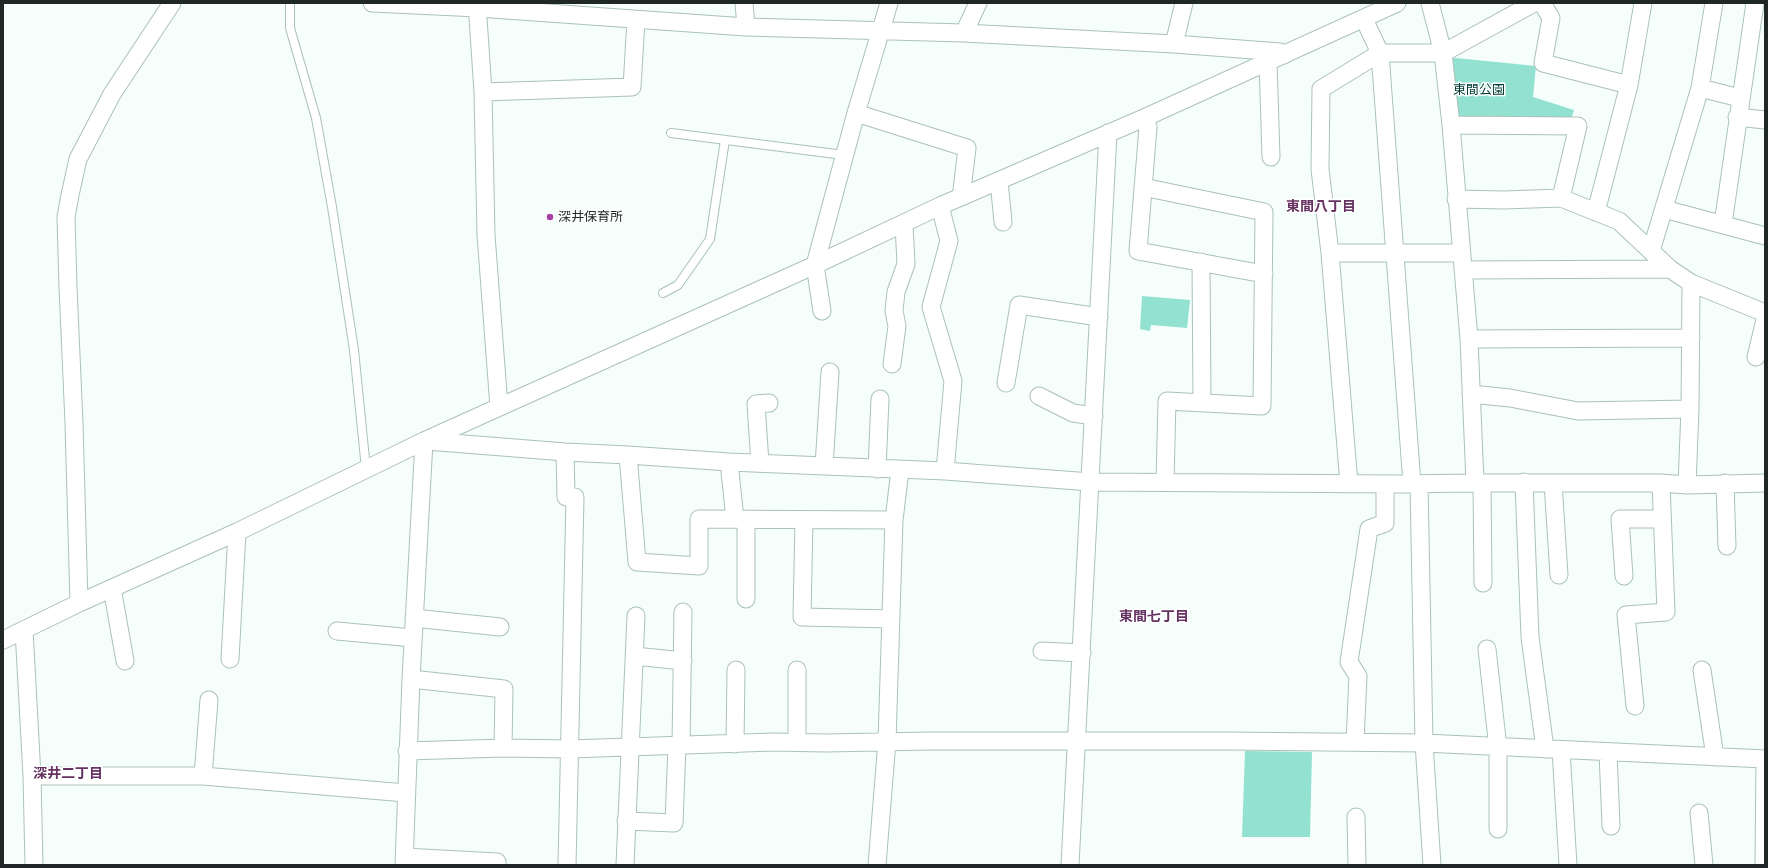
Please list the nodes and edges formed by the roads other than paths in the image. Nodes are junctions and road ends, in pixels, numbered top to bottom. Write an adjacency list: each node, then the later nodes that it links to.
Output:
1 (172, 3): 113 (street)
2 (290, 3): 86 (lane)
3 (372, 3): 15 (street)
4 (744, 3): 18 (street)
5 (889, 3): 19 (street)
6 (978, 3): 20 (street)
7 (1184, 3): 21 (street)
8 (1397, 3): 17 (street)
9 (1430, 3): 23 (street)
10 (1534, 3): 23 (street)
11 (1542, 3): 26 (street)
12 (1643, 3): 26 (street)
13 (1714, 3): 27 (street)
14 (1755, 3): 29 (street)
15 (478, 5): 16 (street); 28 (street)
16 (636, 20): 18 (street); 28 (street)
17 (1364, 20): 22 (street); 24 (street)
18 (746, 27): 19 (street)
19 (880, 30): 20 (street); 30 (street)
20 (964, 32): 21 (street)
21 (1174, 44): 24 (street)
22 (1380, 53): 23 (street); 53 (street); 55 (street)
23 (1443, 53): 34 (street)
24 (1284, 55): 25 (street)
25 (1268, 61): 32 (street); 39 (street)
26 (1629, 85): 47 (street)
27 (1700, 88): 29 (street); 46 (street)
28 (483, 92): 77 (street)
29 (1740, 98): 31 (street)
30 (856, 113): 38 (street); 42 (street)
31 (1737, 117): 33 (street); 50 (street)
32 (1144, 118): 36 (street); 41 (street)
33 (1765, 120)
34 (1451, 125): 43 (street); 44 (street)
35 (671, 133): 37 (lane)
36 (1108, 133): 40 (street); 65 (street)
37 (724, 140): 38 (lane); 62 (lane)
38 (844, 155): 57 (street)
39 (1272, 157)
40 (999, 181): 42 (street); 48 (street)
41 (1143, 187): 56 (street); 60 (street)
42 (964, 196): 45 (street)
43 (1561, 198): 44 (street); 47 (street)
44 (1456, 199): 54 (street)
45 (940, 206): 49 (street); 89 (street)
46 (1664, 209): 50 (street); 52 (street)
47 (1596, 212): 52 (street)
48 (1004, 222)
49 (904, 224): 57 (street); 69 (street)
50 (1723, 224): 51 (street)
51 (1765, 236)
52 (1651, 250): 58 (street)
53 (1330, 253): 55 (street); 98 (street)
54 (1461, 253): 55 (street); 59 (street)
55 (1396, 254): 100 (street)
56 (1201, 262): 60 (street); 76 (street)
57 (815, 266): 63 (street); 77 (street)
58 (1670, 269): 59 (street); 61 (street)
59 (1462, 270): 67 (street)
60 (1264, 274): 76 (street)
61 (1691, 282): 64 (street); 66 (street)
62 (664, 293)
63 (822, 311)
64 (1764, 312): 68 (street)
65 (1099, 317): 71 (street); 79 (street)
66 (1690, 338): 67 (street); 78 (street)
67 (1469, 339): 72 (street)
68 (1756, 357)
69 (892, 364)
70 (830, 372): 85 (street)
71 (1006, 383)
72 (1471, 394): 78 (street); 93 (street)
73 (1039, 396): 79 (street)
74 (880, 399): 87 (street)
75 (769, 403): 84 (street)
76 (1202, 403): 91 (street)
77 (499, 407): 80 (street)
78 (1690, 409): 101 (street)
79 (1094, 416): 90 (street)
80 (424, 441): 81 (street); 86 (street); 116 (street)
81 (565, 452): 82 (street); 146 (street)
82 (628, 455): 83 (street); 102 (street)
83 (729, 462): 84 (street); 102 (street)
84 (760, 463): 85 (street)
85 (824, 466): 87 (street)
86 (366, 469): 106 (street)
87 (877, 469): 88 (street)
88 (900, 470): 89 (street); 105 (street)
89 (945, 471): 90 (street)
90 (1091, 482): 91 (street); 125 (street)
91 (1165, 482): 98 (street)
92 (1524, 482): 93 (street); 94 (street); 147 (street)
93 (1478, 483): 100 (street); 110 (street)
94 (1553, 483): 95 (street); 108 (street)
95 (1661, 483): 101 (street); 103 (street)
96 (1725, 483): 97 (street); 101 (street); 107 (street)
97 (1765, 483)
98 (1349, 484): 99 (street)
99 (1385, 484): 100 (street); 139 (street)
100 (1416, 484): 140 (street)
101 (1687, 484)
102 (740, 519): 104 (street); 112 (street)
103 (1662, 519): 109 (street); 135 (street)
104 (804, 520): 105 (street); 117 (street)
105 (894, 520): 117 (street)
106 (237, 532): 111 (street); 127 (street)
107 (1727, 546)
108 (1559, 574)
109 (1624, 576)
110 (1484, 583)
111 (112, 588): 113 (street); 129 (street)
112 (746, 599)
113 (79, 603): 119 (street)
114 (684, 612): 128 (street)
115 (636, 616): 126 (street)
116 (414, 618): 118 (street); 121 (street)
117 (891, 619): 136 (street)
118 (500, 627)
119 (24, 630): 122 (street); 152 (street)
120 (337, 631): 121 (street)
121 (413, 638): 133 (street)
122 (3, 640)
123 (1487, 650): 145 (street)
124 (1042, 651): 125 (street)
125 (1082, 654): 137 (street)
126 (634, 656): 128 (street); 143 (street)
127 (230, 659)
128 (683, 660): 142 (street)
129 (125, 661)
130 (736, 670): 141 (street)
131 (797, 670): 138 (street)
132 (1702, 670): 150 (street)
133 (411, 679): 144 (street); 148 (street)
134 (209, 700): 153 (street)
135 (1635, 706)
136 (887, 741): 137 (street); 138 (street); 166 (street)
137 (1077, 741): 139 (street); 167 (street)
138 (797, 742): 141 (street)
139 (1355, 742): 140 (street)
140 (1424, 743): 145 (street); 169 (street)
141 (735, 744): 142 (street)
142 (679, 745): 143 (street); 157 (street)
143 (630, 746): 146 (street); 157 (street)
144 (503, 748): 146 (street); 148 (street)
145 (1498, 748): 147 (street); 159 (street)
146 (570, 749): 164 (street)
147 (1553, 749): 149 (street); 170 (street)
148 (407, 751): 154 (street)
149 (1608, 752): 150 (street); 158 (street)
150 (1715, 757): 151 (street)
151 (1765, 759): 161 (street)
152 (32, 776): 153 (street); 162 (street)
153 (203, 776): 154 (street)
154 (406, 793): 160 (street)
155 (1699, 813): 171 (street)
156 (1356, 817): 168 (street)
157 (626, 821): 165 (street)
158 (1611, 826)
159 (1498, 829)
160 (404, 861): 163 (street)
161 (1764, 862)
162 (34, 865)
163 (497, 865)
164 (567, 865)
165 (625, 865)
166 (877, 865)
167 (1070, 865)
168 (1357, 865)
169 (1432, 865)
170 (1568, 865)
171 (1704, 865)

